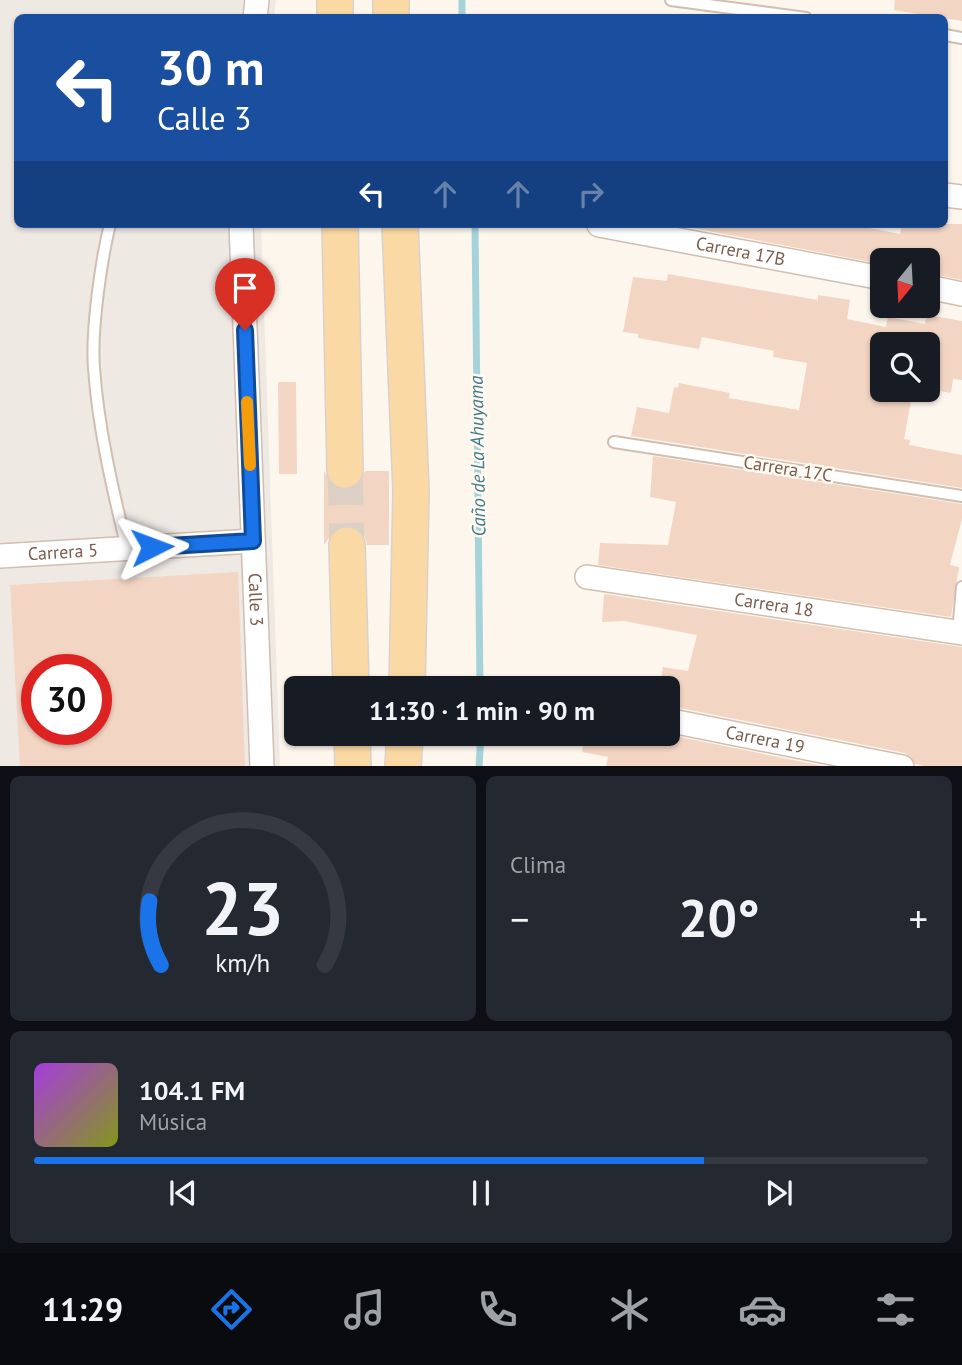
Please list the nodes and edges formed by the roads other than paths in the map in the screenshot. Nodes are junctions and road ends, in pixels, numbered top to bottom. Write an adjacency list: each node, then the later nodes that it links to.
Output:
1 (671, 0): 2 (lane)
2 (776, 14)
3 (109, 228): 16 (lane)
4 (241, 228): 14 (street, Calle 3)
5 (340, 228): 12 (main road)
6 (400, 228): 22 (main road)
7 (615, 228): 8 (street, Carrera 17B)
8 (870, 276)
9 (940, 289): 10 (street)
10 (962, 294)
11 (614, 442): 13 (lane, Carrera 17C)
12 (345, 470)
13 (962, 496)
14 (253, 541): 16 (street, Carrera 5); 26 (street, Calle 3)
15 (346, 545): 21 (main road)
16 (127, 548): 17 (street, Carrera 5)
17 (0, 556)
18 (587, 578): 20 (street, Carrera 18)
19 (962, 587): 20 (lane)
20 (960, 632)
21 (351, 676)
22 (407, 676)
23 (680, 723): 29 (street, Carrera 19)
24 (352, 746): 27 (main road)
25 (404, 746): 28 (main road)
26 (262, 766)
27 (353, 766)
28 (403, 766)
29 (894, 766)

